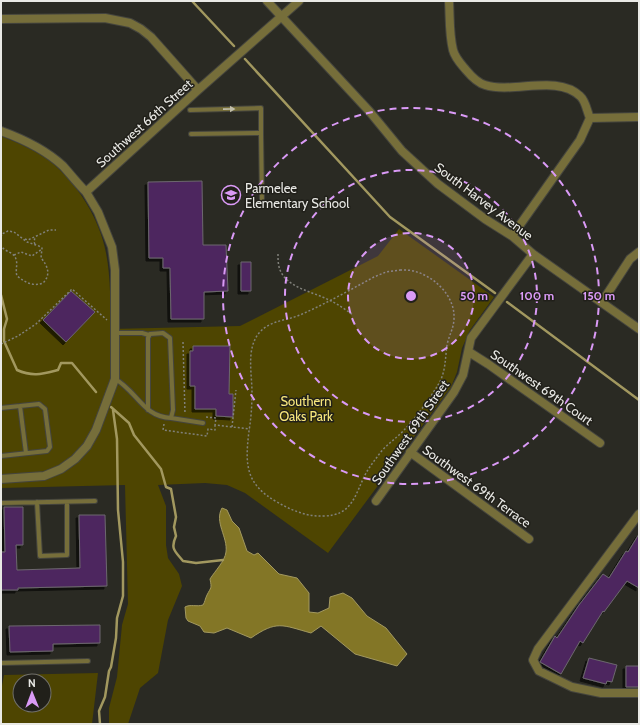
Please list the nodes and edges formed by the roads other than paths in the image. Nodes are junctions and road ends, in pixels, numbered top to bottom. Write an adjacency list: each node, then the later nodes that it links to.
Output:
1 (268, 1): 4 (street, South Harvey Avenue)
2 (299, 1): 4 (street, Southwest 66th Street)
3 (449, 1): 9 (street)
4 (281, 16): 6 (street, Southwest 66th Street); 15 (street, South Harvey Avenue)
5 (1, 19): 6 (street)
6 (198, 90): 13 (street, Southwest 66th Street)
7 (190, 110): 11 (lane, one-way to 11)
8 (639, 117): 9 (street)
9 (590, 118): 15 (street)
10 (1, 131): 13 (street)
11 (261, 132): 12 (lane); 14 (lane)
12 (191, 134)
13 (86, 192): 20 (street)
14 (262, 203)
15 (512, 236): 17 (street, South Harvey Avenue)
16 (639, 252): 18 (street)
17 (533, 254): 18 (street, South Harvey Avenue); 22 (street, Southwest 69th Street)
18 (602, 302): 19 (street, South Harvey Avenue)
19 (639, 329)
20 (116, 334): 21 (lane); 23 (street)
21 (149, 335): 26 (lane); 27 (lane)
22 (469, 352): 29 (street, Southwest 69th Court); 30 (street, Southwest 69th Street)
23 (115, 379): 26 (lane); 33 (street)
24 (20, 406): 25 (lane); 31 (lane); 31 (lane)
25 (1, 408)
26 (148, 410): 27 (lane)
27 (170, 418): 28 (lane)
28 (203, 423)
29 (600, 443)
30 (410, 452): 35 (street, Southwest 69th Street); 40 (street, Southwest 69th Terrace)
31 (26, 453): 32 (lane)
32 (1, 456)
33 (1, 479)
34 (95, 501): 37 (lane)
35 (376, 501)
36 (37, 502): 37 (lane); 37 (lane); 38 (lane)
37 (67, 502)
38 (1, 503)
39 (639, 514): 43 (street)
40 (529, 539)
41 (88, 661): 42 (lane)
42 (1, 663)
43 (639, 693)

